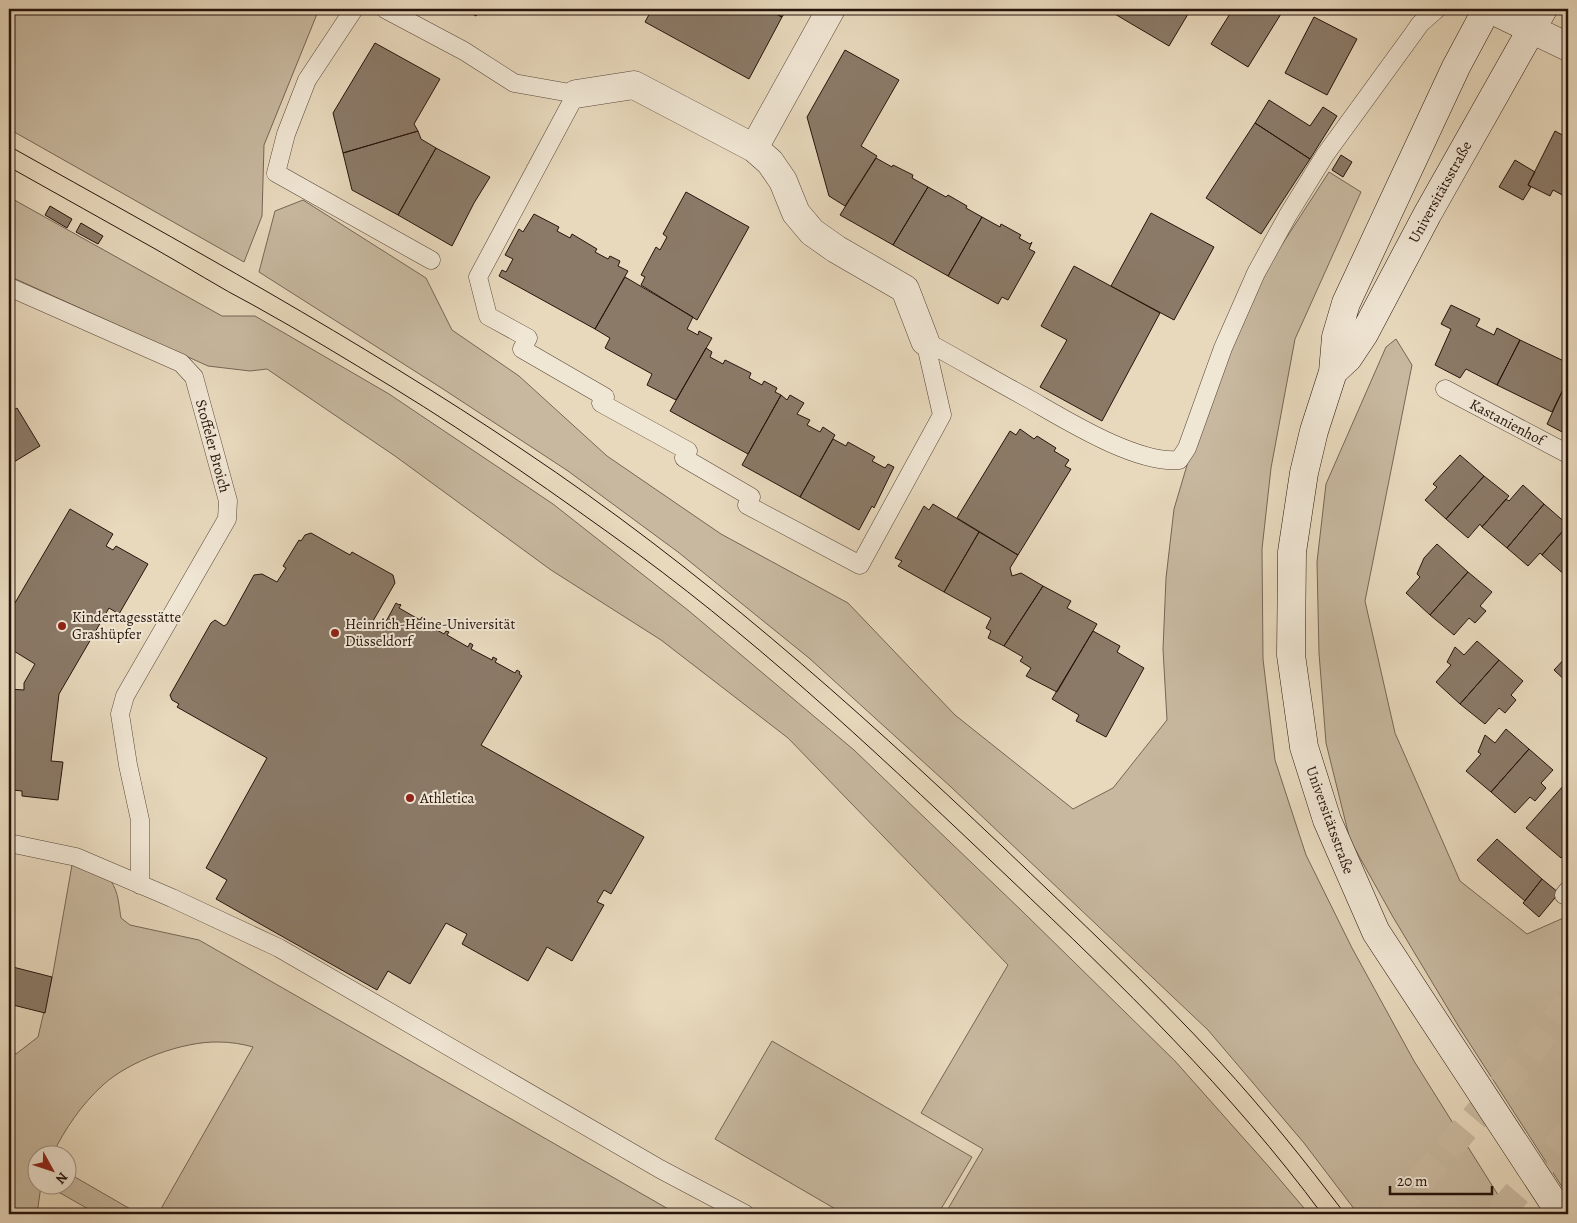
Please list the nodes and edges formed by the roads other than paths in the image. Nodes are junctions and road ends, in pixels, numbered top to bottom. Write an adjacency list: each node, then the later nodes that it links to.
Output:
1 (354, 9): 10 (lane)
2 (385, 9): 8 (lane)
3 (831, 9): 9 (street)
4 (1437, 9): 12 (lane)
5 (1488, 9): 6 (street); 13 (street, Universitätsstraße)
6 (1537, 19): 7 (street); 13 (street, Universitätsstraße)
7 (1568, 47)
8 (576, 94): 9 (street); 12 (lane)
9 (754, 148): 12 (street)
10 (431, 260)
11 (9, 287): 17 (lane, Stoffeler Broich)
12 (925, 341)
13 (1333, 372): 19 (street, Universitätsstraße)
14 (1445, 389): 15 (lane, Kastanienhof)
15 (1568, 454)
16 (9, 843): 17 (lane)
17 (140, 884): 18 (lane)
18 (745, 1214)
19 (1561, 1214)

